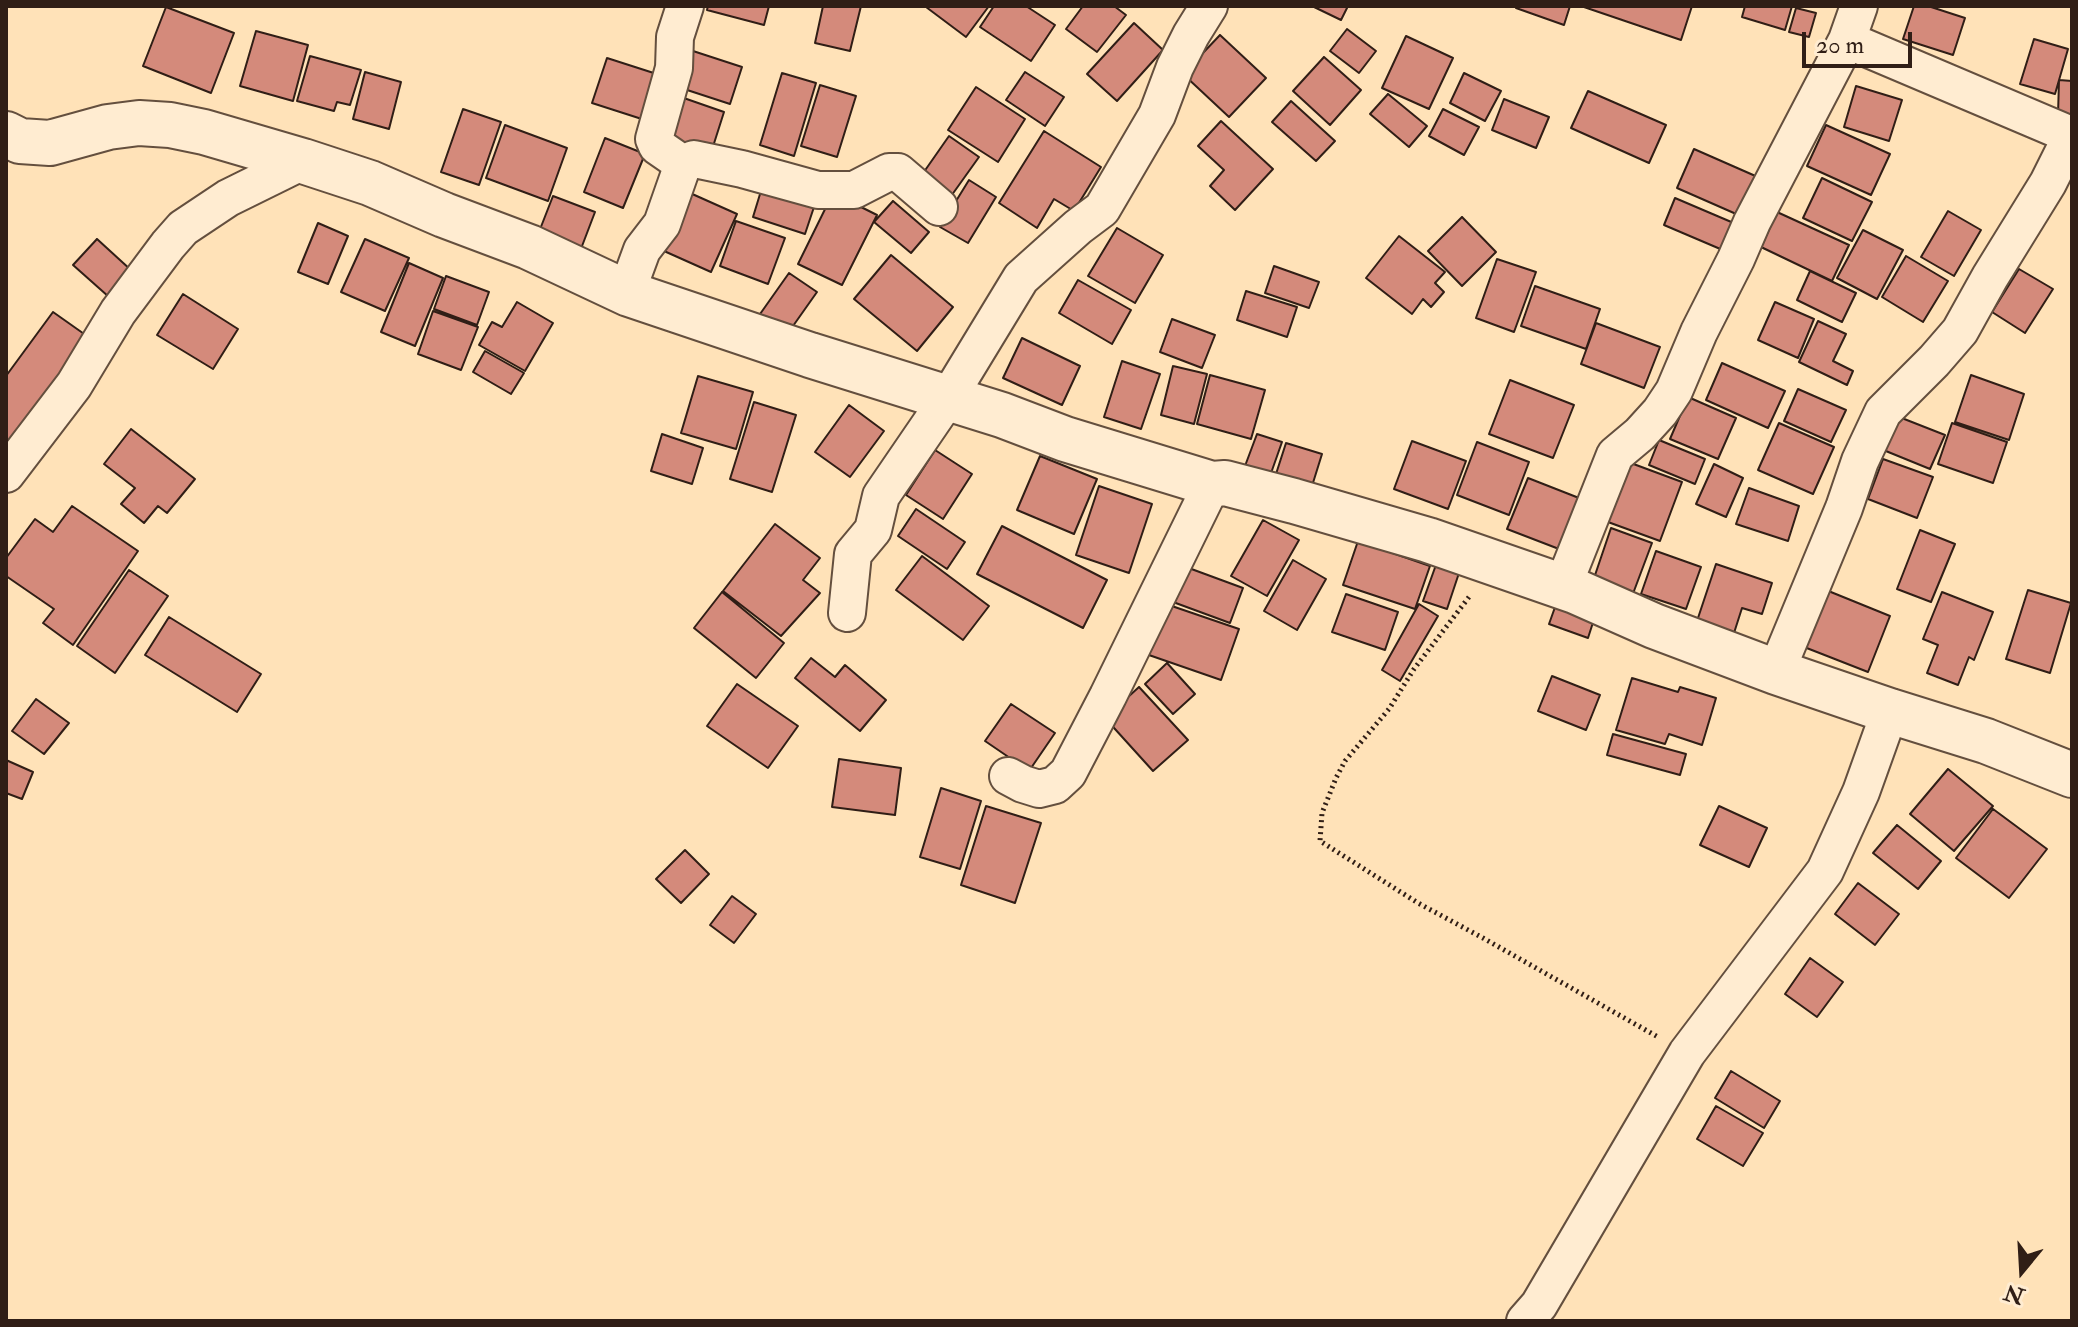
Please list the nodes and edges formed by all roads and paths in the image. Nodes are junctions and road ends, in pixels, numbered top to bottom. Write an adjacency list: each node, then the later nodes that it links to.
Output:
1 (685, 6): 8 (street)
2 (1209, 6): 11 (street)
3 (1859, 6): 4 (street)
4 (1847, 40): 6 (street); 15 (street)
5 (6, 134): 7 (street)
6 (2072, 135): 17 (street)
7 (303, 161): 10 (street); 12 (street)
8 (683, 164): 9 (street); 10 (street)
9 (939, 207)
10 (629, 294): 11 (street)
11 (948, 398): 13 (street); 16 (street)
12 (6, 474)
13 (1212, 484): 14 (street); 20 (street)
14 (1494, 564): 15 (street); 21 (path)
15 (1563, 586): 17 (street)
16 (847, 613)
17 (1776, 672): 18 (street)
18 (1890, 711): 19 (street); 21 (street)
19 (2072, 775)
20 (1008, 776)
21 (1687, 1053): 22 (street)
22 (1525, 1321)

